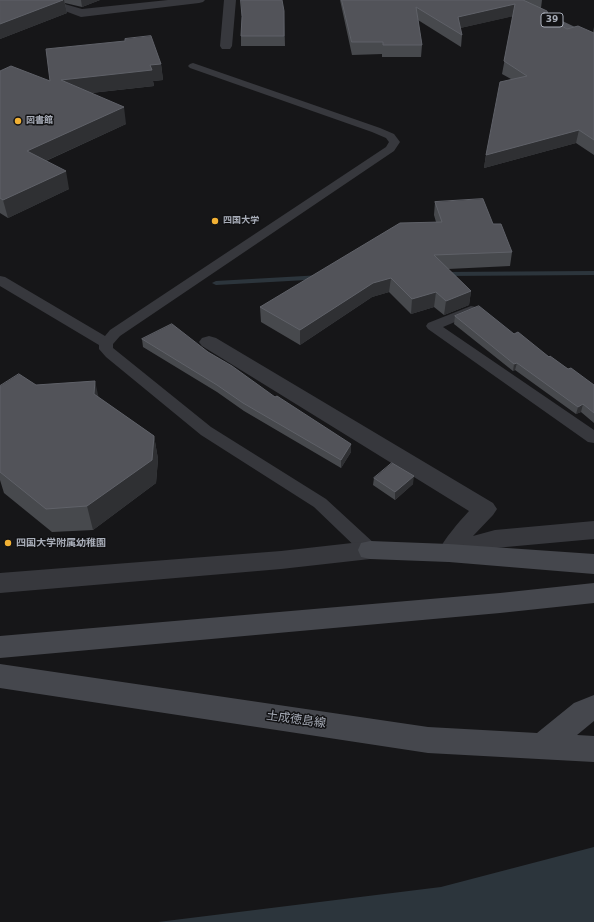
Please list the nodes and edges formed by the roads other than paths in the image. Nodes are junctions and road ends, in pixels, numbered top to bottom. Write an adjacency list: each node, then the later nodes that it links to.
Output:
1 (198, 0): 4 (street)
2 (230, 0): 7 (street)
3 (509, 0): 6 (main road, 39)
4 (167, 2): 5 (street)
5 (57, 6)
6 (594, 41)
7 (226, 46)
8 (193, 66): 12 (lane)
9 (0, 280): 12 (lane)
10 (471, 310): 13 (lane)
11 (209, 342): 16 (street)
12 (106, 343): 15 (lane)
13 (594, 438)
14 (594, 530): 16 (street)
15 (370, 550): 16 (main road); 18 (street)
16 (449, 553): 17 (main road)
17 (594, 564)
18 (0, 583)
19 (594, 593): 20 (main road)
20 (0, 647)
21 (0, 676): 23 (main road, 土成徳島線)
22 (594, 707): 23 (main road)
23 (543, 745): 24 (main road, 土成徳島線)
24 (594, 749)

